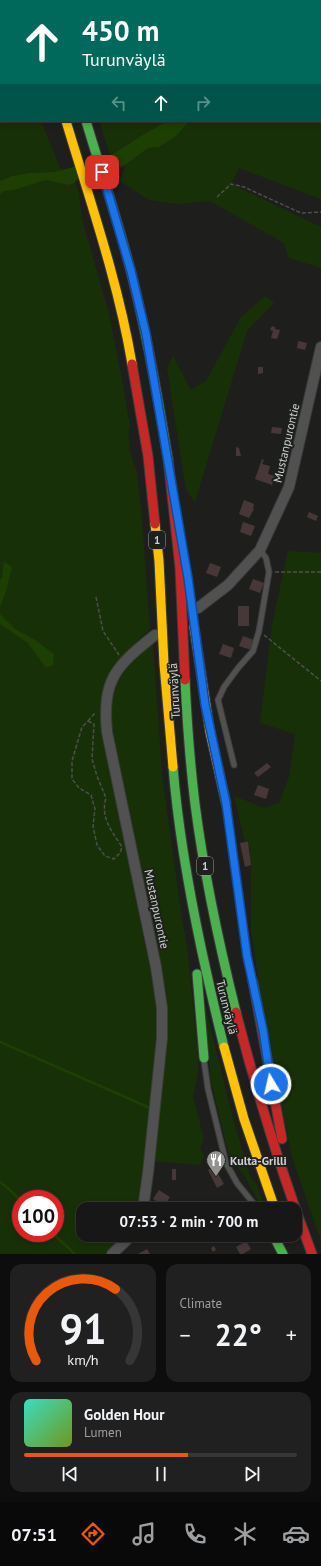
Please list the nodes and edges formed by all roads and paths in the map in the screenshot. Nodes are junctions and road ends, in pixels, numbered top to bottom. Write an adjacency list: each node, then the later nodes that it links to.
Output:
1 (66, 122): 20 (highway, Turunväylä / 1)
2 (86, 122): 6 (highway, Turunväylä / 1)
3 (217, 197): 4 (path)
4 (321, 212)
5 (321, 349): 7 (street, Mustanpurontie)
6 (173, 491): 19 (highway); 26 (highway, Turunväylä / 1)
7 (260, 550): 8 (lane); 11 (street, Mustanpurontie)
8 (269, 572): 9 (path); 12 (lane)
9 (321, 572)
10 (96, 597): 14 (path)
11 (198, 608)
12 (259, 632): 15 (path); 18 (lane)
13 (155, 635): 14 (street, Mustanpurontie)
14 (124, 661): 16 (street, Mustanpurontie)
15 (321, 681)
16 (105, 710): 17 (path); 23 (street, Mustanpurontie)
17 (88, 721): 17 (path)
18 (234, 765)
19 (226, 803): 21 (lane)
20 (189, 891): 22 (highway); 25 (highway, Turunväylä / 1)
21 (252, 982): 26 (highway)
22 (204, 1058): 24 (lane)
23 (144, 1202)
24 (252, 1202)
25 (272, 1202)
26 (303, 1230): 33 (highway, Turunväylä / 1)
27 (125, 1242): 30 (street)
28 (277, 1242): 31 (highway)
29 (287, 1242): 32 (highway)
30 (112, 1254)
31 (283, 1254)
32 (291, 1254)
33 (312, 1254)

